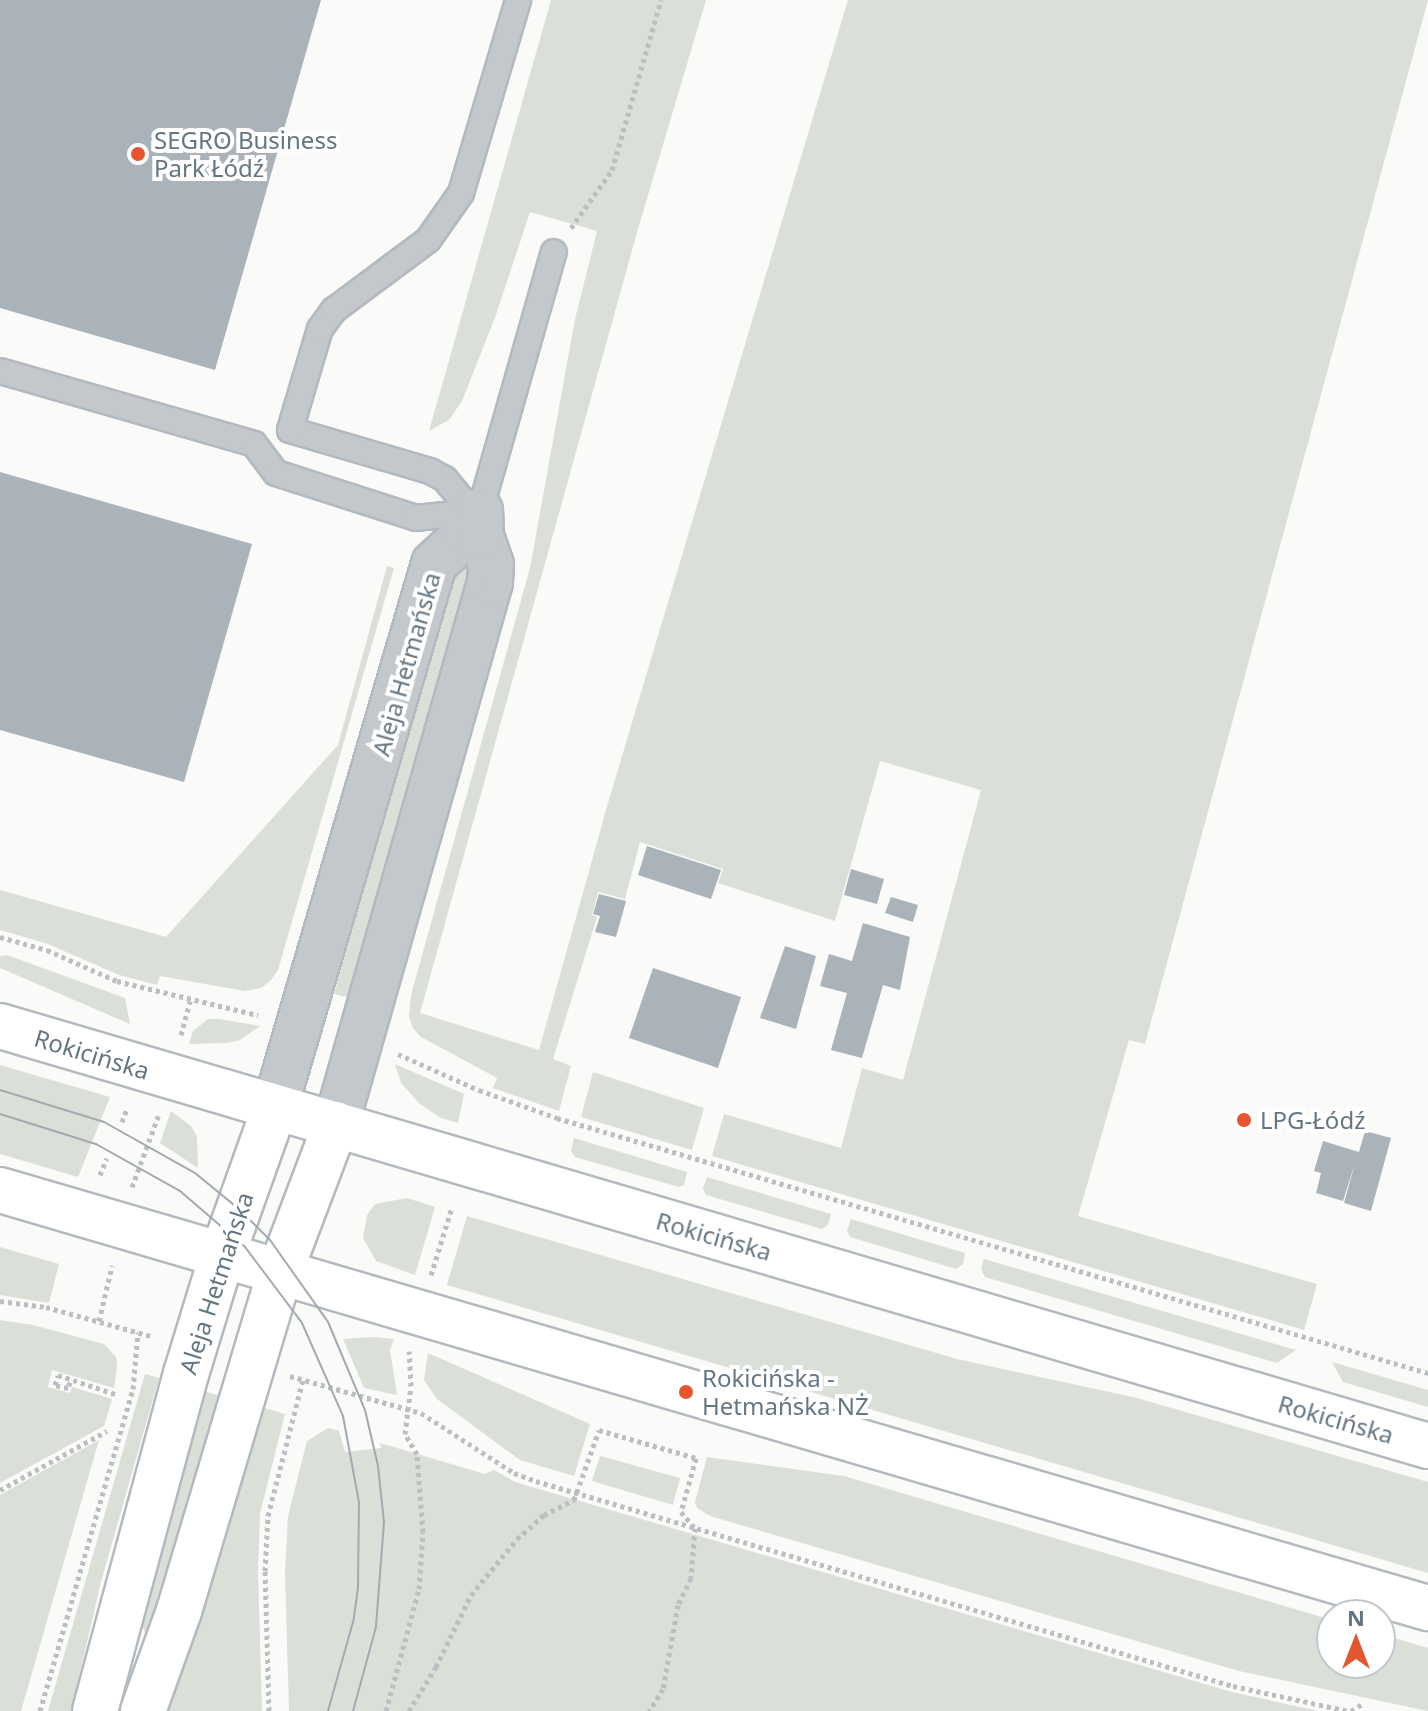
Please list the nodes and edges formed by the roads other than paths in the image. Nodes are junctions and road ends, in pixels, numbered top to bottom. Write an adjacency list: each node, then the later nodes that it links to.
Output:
1 (518, 0): 4 (lane)
2 (554, 252): 6 (lane)
3 (0, 371): 5 (lane)
4 (290, 430): 5 (lane); 6 (lane)
5 (254, 444): 6 (lane)
6 (480, 511): 8 (street, Aleja Hetmańska); 9 (street)
7 (0, 1026): 8 (main road, Rokicińska)
8 (275, 1107): 9 (main road, Rokicińska); 11 (main road, Aleja Hetmańska)
9 (336, 1124): 12 (main road); 13 (main road, Rokicińska)
10 (0, 1190): 11 (main road)
11 (222, 1256): 12 (main road); 15 (main road, Aleja Hetmańska)
12 (280, 1272): 14 (main road); 16 (main road)
13 (1428, 1446)
14 (1428, 1608)
15 (95, 1711)
16 (143, 1711)

